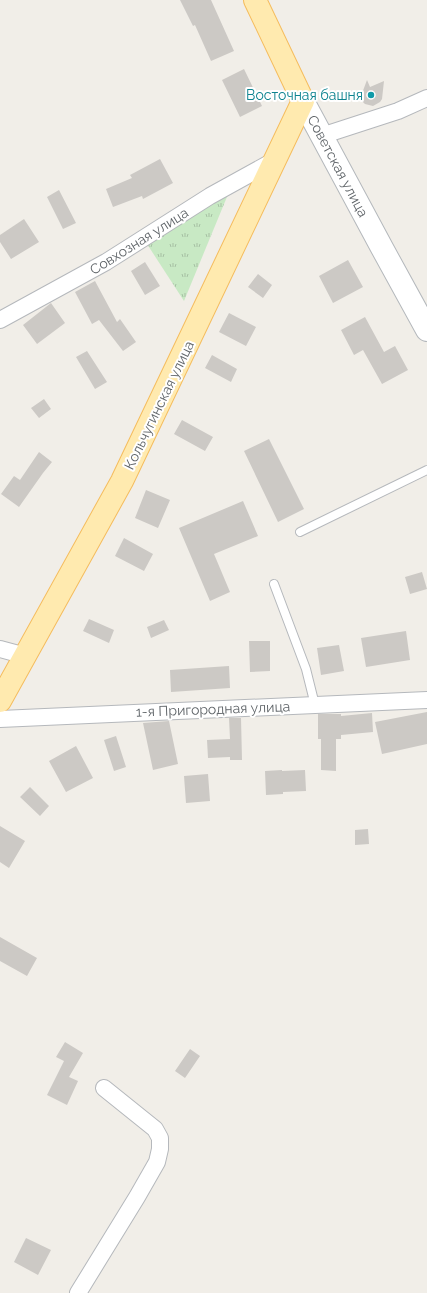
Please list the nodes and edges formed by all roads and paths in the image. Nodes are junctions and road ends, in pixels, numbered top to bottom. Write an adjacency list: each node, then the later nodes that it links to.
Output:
1 (255, 0): 3 (main road, Советская улица)
2 (427, 98): 4 (street)
3 (303, 101): 4 (street, Советская улица); 5 (main road, Кольчугинская улица)
4 (321, 136): 7 (street, Советская улица)
5 (277, 159): 6 (street, Совхозная улица); 12 (main road, Кольчугинская улица)
6 (0, 320)
7 (427, 330)
8 (427, 470): 9 (lane)
9 (300, 532)
10 (274, 584): 15 (lane)
11 (0, 649): 12 (street)
12 (26, 656): 14 (main road, Кольчугинская улица)
13 (427, 700): 15 (street, 1-я Пригородная улица)
14 (0, 701)
15 (315, 705): 16 (street, 1-я Пригородная улица)
16 (0, 718)
17 (104, 1088): 18 (street)
18 (78, 1293)

